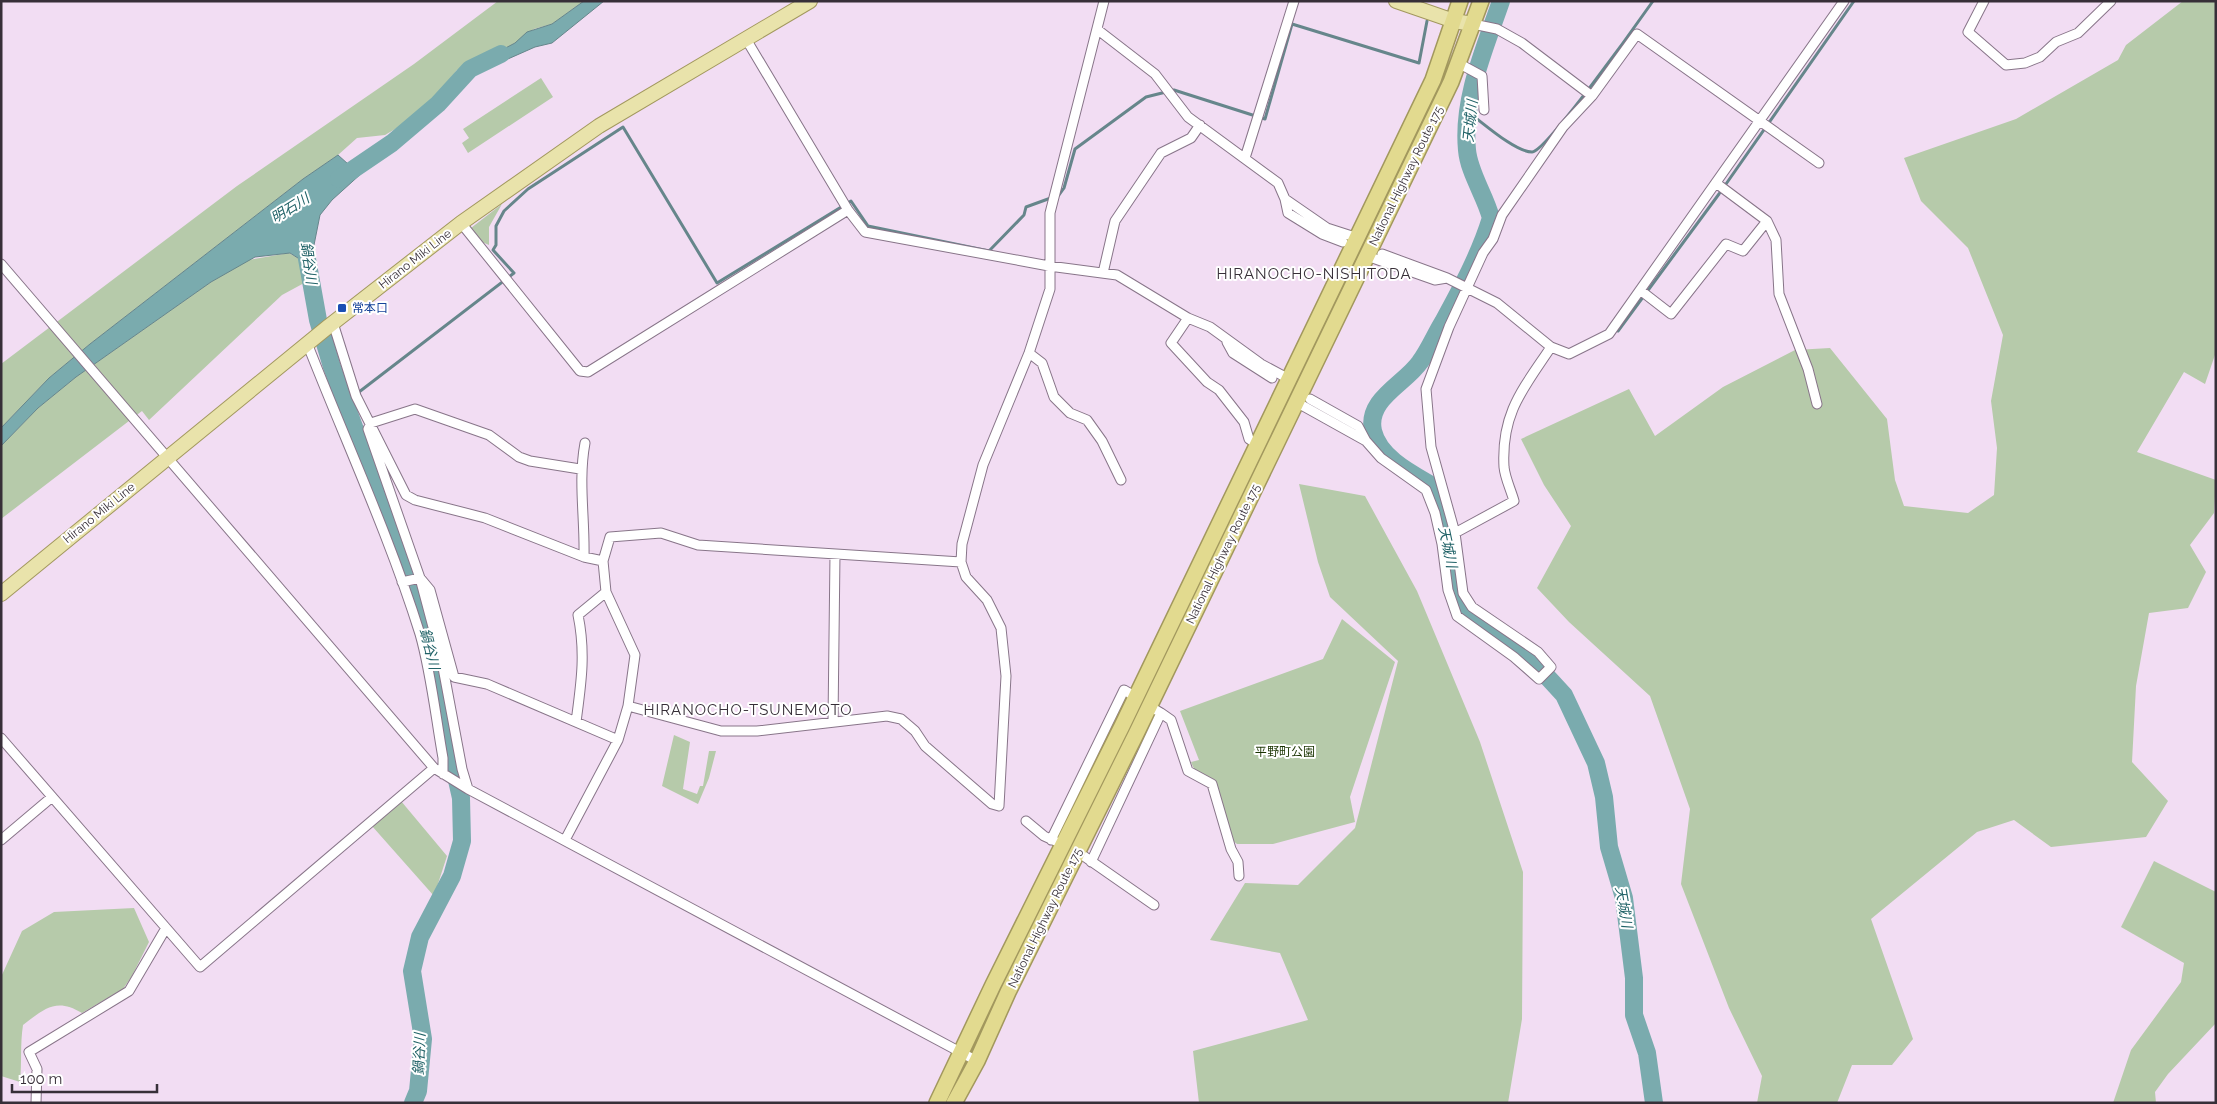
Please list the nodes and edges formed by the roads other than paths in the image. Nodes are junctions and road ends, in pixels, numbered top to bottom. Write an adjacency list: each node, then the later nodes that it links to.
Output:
1 (810, 1): 13 (main road, Hirano Miki Line)
2 (1104, 1): 12 (street)
3 (1294, 1): 19 (street)
4 (1396, 1): 10 (main road)
5 (1460, 1): 10 (highway, National Highway Route 175)
6 (1481, 1): 11 (highway, National Highway Route 175)
7 (1844, 1): 17 (street)
8 (1984, 1): 9 (street)
9 (2111, 1)
10 (1454, 20): 11 (main road); 26 (highway, National Highway Route 175)
11 (1473, 24): 14 (highway, National Highway Route 175); 15 (street)
12 (1098, 30): 18 (street); 30 (street)
13 (746, 39): 23 (street); 25 (main road, Hirano Miki Line)
14 (1458, 63): 16 (street); 28 (highway, National Highway Route 175)
15 (1592, 96): 17 (street); 33 (street)
16 (1484, 110)
17 (1761, 120): 20 (street); 21 (street)
18 (1200, 126): 19 (street); 31 (street)
19 (1246, 158): 22 (street)
20 (1820, 162)
21 (1716, 183): 24 (street); 34 (street)
22 (1285, 199): 26 (street); 27 (street)
23 (848, 210): 25 (street); 30 (street)
24 (1767, 221): 34 (street); 44 (street)
25 (461, 223): 36 (main road, Hirano Miki Line)
26 (1358, 238): 42 (highway, National Highway Route 175)
27 (1343, 242)
28 (1374, 255): 32 (street); 32 (street); 43 (highway, National Highway Route 175)
29 (1, 264): 49 (street)
30 (1049, 266): 31 (street); 40 (street)
31 (1103, 273): 35 (street)
32 (1447, 278): 33 (street)
33 (1467, 288): 39 (street); 52 (street)
34 (1640, 290): 39 (street)
35 (1188, 318): 37 (street); 48 (street)
36 (331, 324): 38 (main road, Hirano Miki Line); 45 (street)
37 (1225, 338): 41 (street); 42 (street)
38 (310, 342): 49 (main road, Hirano Miki Line); 60 (street)
39 (1551, 347): 54 (street)
40 (1029, 353): 51 (street); 58 (street)
41 (1272, 378)
42 (1289, 379): 48 (highway, National Highway Route 175)
43 (1303, 400): 46 (street); 46 (street); 64 (highway, National Highway Route 175)
44 (1817, 404)
45 (371, 423): 50 (street); 56 (street); 59 (street)
46 (1366, 441): 53 (street)
47 (585, 443): 50 (street)
48 (1257, 444): 76 (highway, National Highway Route 175)
49 (168, 456): 62 (main road, Hirano Miki Line); 69 (street)
50 (580, 470): 56 (street)
51 (1121, 480)
52 (1448, 509): 53 (street); 54 (street)
53 (1435, 513): 54 (street)
54 (1455, 534)
55 (835, 554): 57 (street); 58 (street); 65 (street)
56 (584, 557): 57 (street)
57 (603, 560): 61 (street)
58 (961, 562): 65 (street)
59 (420, 578): 60 (street); 66 (street); 71 (street)
60 (402, 582): 70 (street)
61 (606, 592): 63 (street); 66 (street)
62 (1, 594)
63 (628, 706): 65 (street); 68 (street)
64 (1155, 709): 76 (highway, National Highway Route 175); 77 (street); 78 (street)
65 (833, 721)
66 (576, 722): 68 (street)
67 (1, 738): 72 (street)
68 (618, 740): 75 (street)
69 (434, 768): 70 (street); 80 (street)
70 (443, 774): 71 (street)
71 (468, 789): 75 (street)
72 (52, 797): 74 (street); 80 (street)
73 (1026, 821): 76 (street)
74 (1, 840)
75 (565, 840): 81 (street)
76 (1064, 846): 77 (street); 81 (highway, National Highway Route 175); 82 (highway, National Highway Route 175)
77 (1091, 862): 79 (street)
78 (1239, 876)
79 (1154, 905)
80 (166, 928): 83 (street)
81 (961, 1053): 82 (street); 84 (highway, National Highway Route 175)
82 (977, 1061): 85 (highway, National Highway Route 175)
83 (36, 1103)
84 (937, 1103)
85 (954, 1103)

